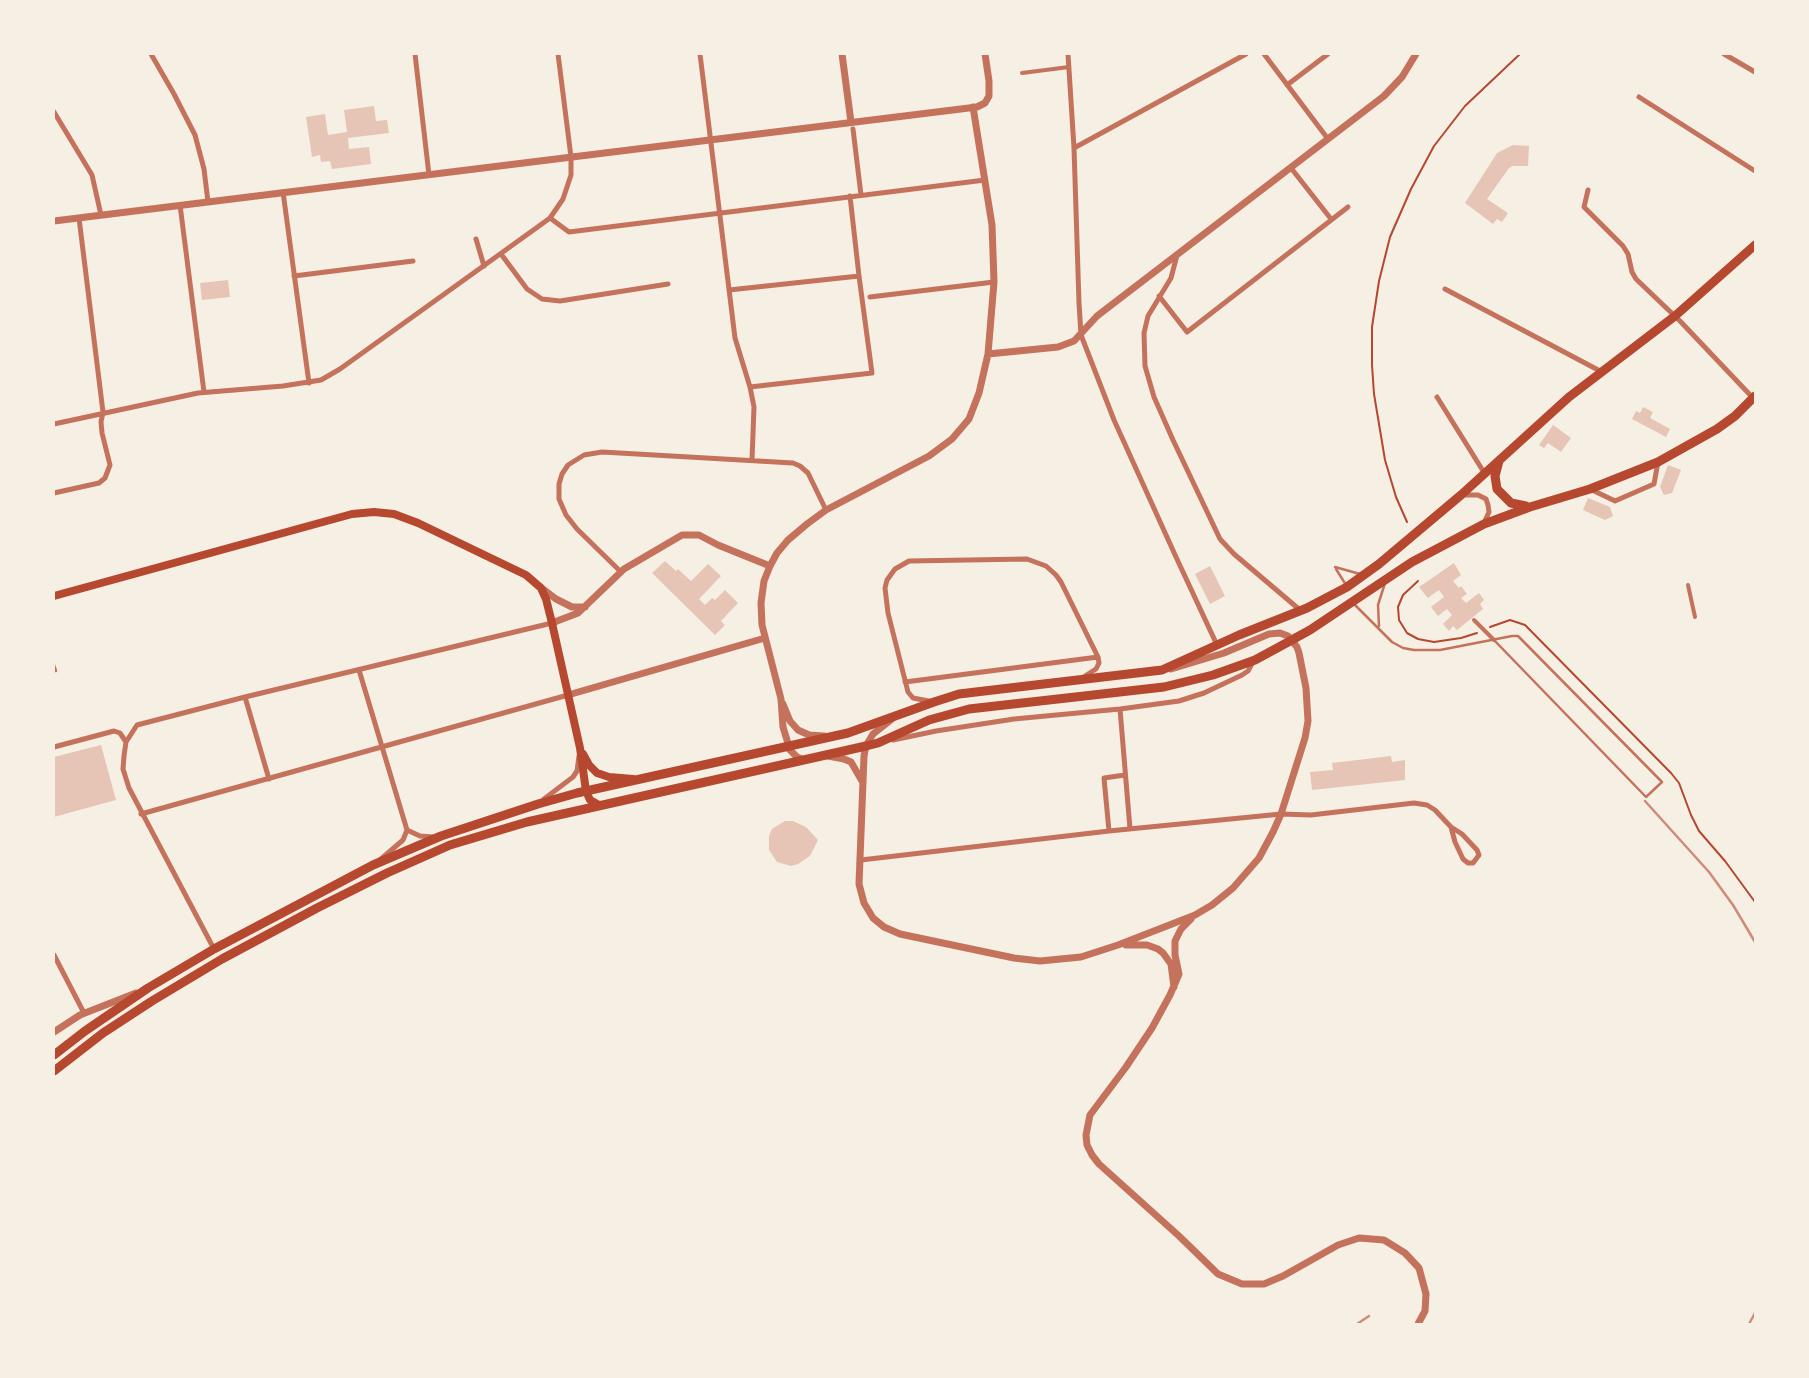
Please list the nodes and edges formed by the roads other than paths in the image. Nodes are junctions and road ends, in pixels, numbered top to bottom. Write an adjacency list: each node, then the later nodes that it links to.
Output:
1 (151, 54): 33 (street)
2 (415, 54): 27 (street)
3 (558, 54): 24 (street)
4 (700, 54): 22 (street)
5 (842, 54): 20 (street)
6 (985, 54): 18 (street)
7 (1068, 54): 13 (street)
8 (1246, 54): 23 (street)
9 (1264, 54): 16 (street)
10 (1328, 54): 16 (street)
11 (1416, 54): 21 (street)
12 (1724, 54): 14 (street)
13 (1069, 67): 15 (street); 23 (street)
14 (1755, 72)
15 (1022, 73)
16 (1287, 85): 21 (street)
17 (1639, 97): 26 (street)
18 (973, 107): 20 (street); 28 (street)
19 (54, 112): 37 (street)
20 (852, 126): 22 (street); 31 (street)
21 (1328, 139): 25 (street)
22 (711, 140): 24 (street); 36 (street)
23 (1074, 148): 57 (street)
24 (571, 157): 27 (street); 39 (street)
25 (1291, 168): 40 (street); 45 (street)
26 (1755, 171)
27 (429, 175): 30 (street)
28 (985, 180): 31 (street); 50 (street)
29 (1588, 190): 56 (street)
30 (283, 192): 33 (street); 48 (street)
31 (861, 195): 32 (street)
32 (850, 196): 36 (street); 49 (street)
33 (208, 202): 34 (street)
34 (180, 205): 37 (street); 62 (street)
35 (1348, 207): 40 (street)
36 (720, 213): 39 (street); 53 (street)
37 (100, 215): 38 (street)
38 (79, 218): 41 (street); 65 (street)
39 (550, 218): 44 (street)
40 (1331, 219): 54 (street)
41 (54, 221)
42 (476, 240): 47 (street)
43 (1755, 245): 56 (main road)
44 (501, 254): 47 (street); 51 (street)
45 (1177, 255): 54 (street); 57 (street)
46 (413, 261): 48 (street)
47 (484, 266): 60 (street)
48 (294, 276): 60 (street)
49 (859, 276): 53 (street); 61 (street)
50 (994, 282): 55 (street); 58 (street)
51 (668, 284)
52 (1445, 289): 59 (street)
53 (729, 290): 61 (street)
54 (1159, 296): 87 (street)
55 (870, 297)
56 (1675, 316): 59 (main road); 64 (street)
57 (1081, 335): 58 (street); 95 (street)
58 (988, 354): 75 (street)
59 (1603, 372): 68 (main road)
60 (309, 383): 62 (street)
61 (750, 387): 67 (street)
62 (204, 392): 65 (street)
63 (1437, 397): 70 (street)
64 (1754, 398): 69 (main road)
65 (103, 412): 66 (street); 72 (street)
66 (54, 424)
67 (752, 460): 75 (street); 78 (street)
68 (1499, 461): 70 (main road); 74 (main road)
69 (1658, 462): 71 (main road); 71 (street)
70 (1484, 474): 73 (main road)
71 (1590, 489): 74 (main road)
72 (54, 493)
73 (1461, 495): 76 (street); 79 (main road)
74 (1530, 506): 76 (main road)
75 (826, 510): 77 (street)
76 (1484, 524): 80 (main road)
77 (770, 566): 78 (street); 92 (street)
78 (621, 572): 86 (street)
79 (1364, 576): 83 (main road); 83 (lane)
80 (1387, 577): 85 (main road); 91 (lane)
81 (1688, 585): 88 (street)
82 (540, 586): 84 (main road); 86 (street); 90 (main road)
83 (1347, 587): 87 (main road)
84 (54, 596)
85 (1352, 601): 91 (lane); 93 (main road)
86 (585, 607): 90 (street)
87 (1301, 611): 95 (main road)
88 (1695, 617)
89 (1474, 620): 94 (street)
90 (552, 623): 99 (street); 104 (main road)
91 (1379, 628): 94 (lane)
92 (765, 638): 104 (street); 106 (street)
93 (1292, 640): 97 (main road); 100 (street); 128 (street)
94 (1494, 640): 94 (lane)
95 (1217, 645): 100 (main road)
96 (1098, 657): 102 (street); 103 (street); 103 (street)
97 (1255, 660): 108 (street); 112 (main road)
98 (54, 665): 101 (lane)
99 (359, 670): 105 (street); 116 (street)
100 (1162, 670): 102 (main road)
101 (56, 671)
102 (1078, 680): 107 (main road)
103 (905, 682): 107 (street)
104 (568, 696): 116 (street); 117 (main road)
105 (244, 697): 111 (street); 121 (street)
106 (781, 700): 110 (street); 115 (street)
107 (934, 702): 109 (main road)
108 (1120, 709): 112 (street); 120 (street)
109 (901, 714): 110 (main road); 113 (street)
110 (837, 735): 115 (main road)
111 (126, 742): 114 (street); 127 (street)
112 (878, 743): 113 (main road)
113 (866, 746): 118 (main road); 123 (street)
114 (54, 747)
115 (789, 747): 119 (street); 122 (main road)
116 (382, 748): 121 (street); 131 (street)
117 (580, 748): 122 (main road); 124 (main road); 125 (street)
118 (824, 755): 119 (main road); 123 (street)
119 (804, 760): 126 (main road)
120 (1125, 775): 130 (street); 132 (street)
121 (269, 779): 127 (street)
122 (635, 779): 124 (main road)
123 (864, 783): 134 (street)
124 (586, 791): 125 (main road); 126 (main road)
125 (538, 804): 133 (main road)
126 (599, 805): 145 (main road)
127 (141, 814): 138 (street)
128 (1281, 814): 129 (street); 130 (street); 136 (street)
129 (1451, 827): 129 (street)
130 (1130, 829): 132 (street)
131 (407, 830): 133 (street); 135 (street)
132 (1109, 831): 134 (street)
133 (440, 836): 135 (main road)
134 (861, 860): 137 (street)
135 (373, 865): 138 (main road)
136 (1195, 916): 137 (street); 141 (street)
137 (1118, 945): 141 (street)
138 (214, 949): 140 (main road)
139 (54, 955): 142 (street)
140 (148, 988): 142 (street); 144 (main road)
141 (1174, 988): 146 (street)
142 (84, 1013): 143 (street)
143 (54, 1032)
144 (54, 1055)
145 (54, 1071)
146 (1418, 1324)

